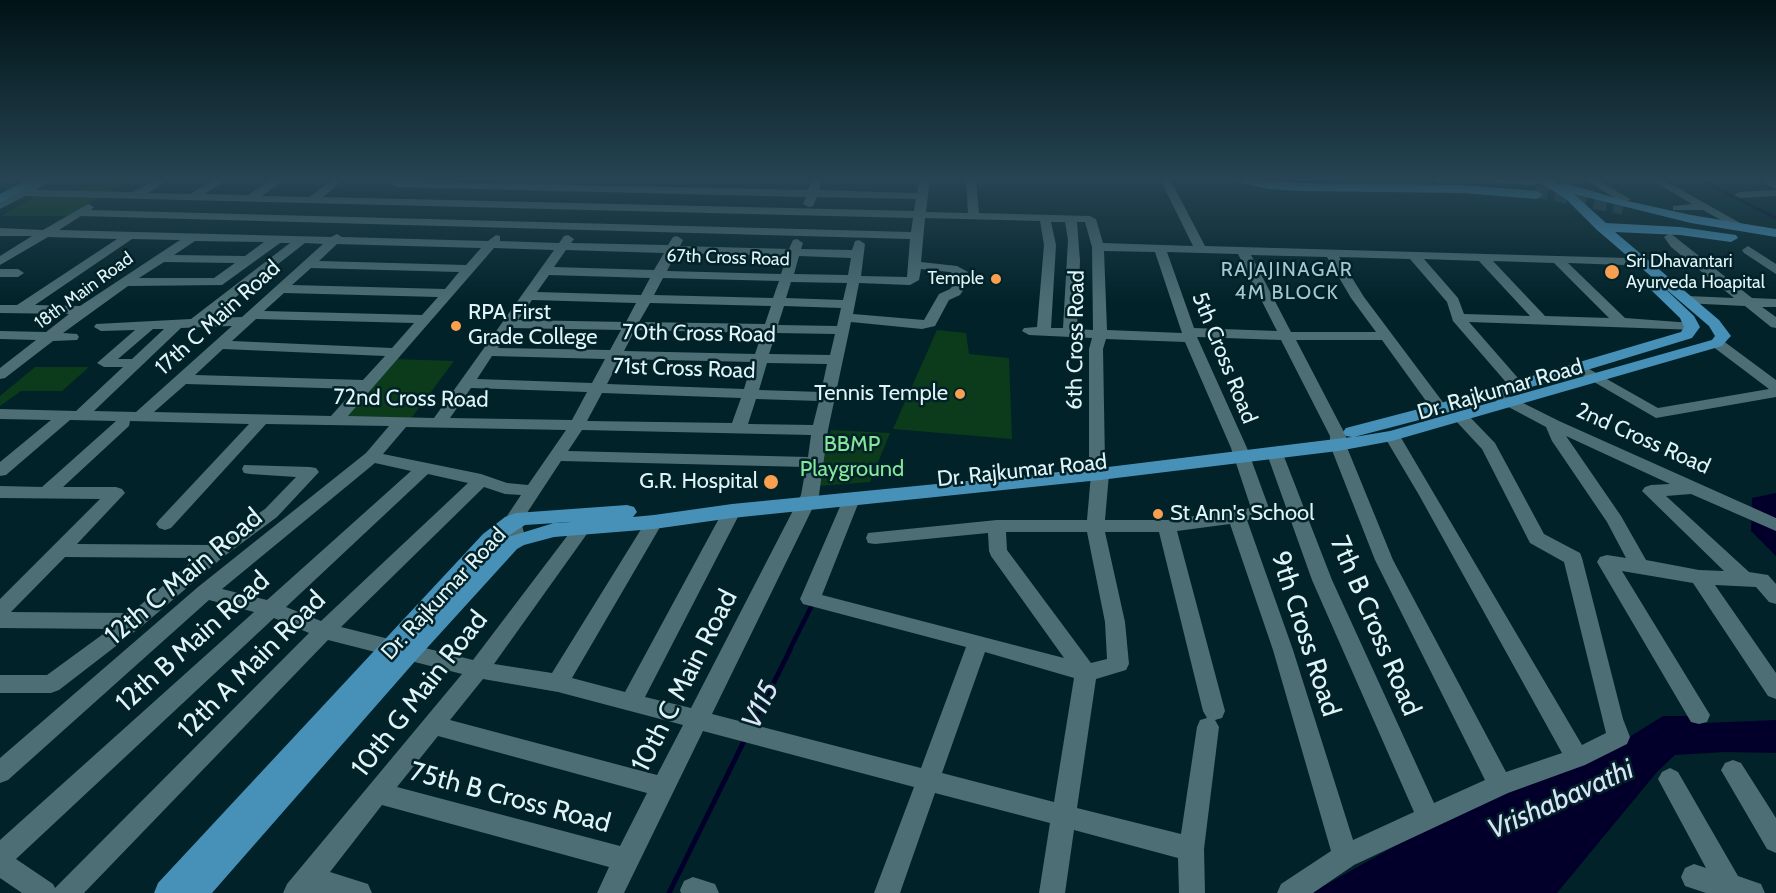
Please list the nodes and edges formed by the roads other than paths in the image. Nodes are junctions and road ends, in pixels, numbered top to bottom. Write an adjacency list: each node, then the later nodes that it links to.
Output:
1 (65, 221): 30 (street)
2 (154, 221): 33 (street)
3 (217, 221): 37 (street, 18th Main Road)
4 (345, 221): 5 (street)
5 (356, 221): 23 (street); 40 (street, 17th C Main Road)
6 (445, 221): 23 (street)
7 (512, 221): 24 (street)
8 (580, 221): 25 (street)
9 (687, 221): 28 (street)
10 (804, 221): 31 (street)
11 (918, 221): 36 (street)
12 (1046, 221): 103 (street)
13 (1070, 221): 55 (street)
14 (1090, 221): 50 (street, 6th Cross Road)
15 (1186, 221): 47 (street)
16 (1586, 221): 61 (main road)
17 (1595, 221): 26 (main road)
18 (1627, 221): 32 (main road)
19 (1669, 221): 41 (main road)
20 (1680, 221): 35 (main road)
21 (1702, 221): 27 (main road)
22 (1730, 221): 27 (street)
23 (443, 223): 24 (street); 42 (street)
24 (508, 225): 25 (street); 43 (street)
25 (576, 227): 28 (street); 44 (street)
26 (1602, 227): 32 (main road); 79 (main road)
27 (1743, 228): 35 (main road)
28 (682, 230): 31 (street); 45 (street)
29 (0, 232): 30 (street)
30 (44, 233): 33 (street); 60 (street)
31 (800, 233): 34 (street); 49 (street)
32 (1675, 234): 41 (main road); 80 (street)
33 (130, 235): 37 (street); 84 (street)
34 (861, 235): 36 (street); 52 (street, 10th C Main Road)
35 (1776, 235)
36 (916, 236): 63 (street)
37 (193, 237): 38 (street); 56 (street, 18th Main Road)
38 (277, 239): 39 (street); 59 (street)
39 (303, 239): 40 (street); 91 (street)
40 (334, 240): 42 (street); 62 (street, 17th C Main Road)
41 (1776, 241)
42 (426, 243): 43 (street)
43 (491, 244): 44 (street); 64 (street)
44 (563, 246): 45 (street); 66 (street)
45 (672, 249): 49 (street); 69 (street)
46 (1160, 249): 47 (street); 50 (street); 107 (street, 5th Cross Road)
47 (1201, 250): 51 (street)
48 (1748, 250): 65 (street)
49 (794, 252): 52 (street); 70 (street)
50 (1098, 252): 55 (street); 75 (street, 6th Cross Road)
51 (1243, 252): 53 (street); 108 (street)
52 (857, 254): 71 (street, 10th C Main Road)
53 (1331, 254): 54 (street); 109 (street)
54 (1413, 255): 57 (street); 88 (street)
55 (1074, 256): 73 (street)
56 (162, 258): 59 (street); 72 (street, 18th Main Road)
57 (1483, 258): 58 (street); 89 (street)
58 (1557, 259): 61 (street); 92 (street)
59 (248, 260): 72 (street)
60 (0, 261)
61 (1624, 261): 98 (main road)
62 (308, 264): 64 (street); 74 (street, 17th C Main Road)
63 (914, 265): 71 (street, 67th Cross Road); 86 (street)
64 (470, 269): 76 (street)
65 (1776, 270)
66 (545, 271): 69 (street, 67th Cross Road); 77 (street)
67 (0, 273): 68 (street)
68 (18, 273)
69 (658, 274): 70 (street, 67th Cross Road); 78 (street)
70 (785, 277): 71 (street, 67th Cross Road); 81 (street)
71 (854, 279): 86 (street, 10th C Main Road)
72 (123, 282): 85 (street, 18th Main Road)
73 (1073, 288): 75 (street); 104 (street)
74 (281, 289): 76 (street); 87 (street, 17th C Main Road)
75 (1099, 290): 106 (street, 6th Cross Road)
76 (448, 293): 90 (street)
77 (528, 296): 78 (street); 93 (street)
78 (645, 299): 81 (street); 97 (street)
79 (1688, 300): 80 (street); 112 (main road)
80 (1748, 301): 82 (street); 94 (street)
81 (778, 302): 86 (street); 100 (street)
82 (1776, 303)
83 (0, 309): 84 (street)
84 (19, 310): 85 (street)
85 (83, 310): 110 (street, 18th Main Road)
86 (846, 317): 100 (street); 118 (street, 10th C Main Road)
87 (249, 318): 90 (street); 91 (street); 102 (street, 17th C Main Road)
88 (1458, 318): 89 (street); 128 (street)
89 (1540, 318): 92 (street)
90 (425, 319): 114 (street)
91 (196, 322): 99 (street)
92 (1621, 322): 98 (street)
93 (508, 324): 97 (street); 115 (street)
94 (1776, 324)
95 (148, 325): 96 (street); 99 (street); 119 (street)
96 (101, 327)
97 (630, 327): 100 (street); 116 (street)
98 (1692, 327): 120 (main road, Dr. Rajkumar Road)
99 (172, 328): 102 (street); 119 (street)
100 (770, 329): 117 (street)
101 (1029, 331): 103 (street)
102 (233, 332): 113 (street, 17th C Main Road)
103 (1044, 332): 104 (street)
104 (1070, 334): 106 (street)
105 (0, 335): 110 (street)
106 (1100, 335): 107 (street); 153 (street, 6th Cross Road)
107 (1189, 335): 108 (street); 147 (street, 5th Cross Road)
108 (1287, 336): 109 (street); 146 (street)
109 (1386, 336): 131 (street)
110 (51, 337): 111 (street); 121 (street, 18th Main Road)
111 (72, 337)
112 (1717, 343): 120 (main road, Dr. Rajkumar Road); 125 (street)
113 (219, 345): 114 (street); 122 (street, 17th C Main Road)
114 (396, 352): 124 (street)
115 (488, 352): 116 (street, 70th Cross Road); 123 (street)
116 (615, 355): 117 (street, 70th Cross Road); 126 (street)
117 (761, 358): 118 (street, 70th Cross Road); 129 (street)
118 (836, 360): 130 (street, 10th C Main Road)
119 (137, 363): 133 (street)
120 (1584, 373): 127 (street); 128 (main road, Dr. Rajkumar Road)
121 (0, 375)
122 (182, 379): 124 (street); 134 (street, 17th C Main Road)
123 (467, 383): 126 (street, 71st Cross Road); 139 (street)
124 (367, 385): 137 (street)
125 (1776, 387)
126 (597, 388): 129 (street, 71st Cross Road); 142 (street)
127 (1776, 392)
128 (1505, 393): 131 (main road, Dr. Rajkumar Road); 135 (main road, Dr. Rajkumar Road); 141 (street, 2nd Cross Road)
129 (750, 394): 130 (street, 71st Cross Road); 143 (street)
130 (828, 397): 144 (street, 10th C Main Road)
131 (1440, 409): 146 (main road, Dr. Rajkumar Road)
132 (0, 414): 133 (street, 72nd Cross Road)
133 (73, 415): 134 (street, 72nd Cross Road); 155 (street)
134 (140, 417): 136 (street, 72nd Cross Road)
135 (1461, 417): 145 (main road, Dr. Rajkumar Road); 197 (street)
136 (261, 419): 137 (street, 72nd Cross Road); 166 (street)
137 (336, 420): 138 (street, 72nd Cross Road)
138 (401, 422): 139 (street, 72nd Cross Road); 150 (street, 12th C Main Road)
139 (439, 422): 142 (street, 72nd Cross Road)
140 (123, 423): 160 (street)
141 (1553, 424): 157 (street, 2nd Cross Road); 176 (street)
142 (578, 425): 143 (street, 72nd Cross Road); 149 (street)
143 (739, 428): 144 (street, 72nd Cross Road)
144 (820, 430): 151 (street, 10th C Main Road)
145 (1392, 436): 146 (main road, Dr. Rajkumar Road); 197 (street)
146 (1338, 440): 147 (main road, Dr. Rajkumar Road); 148 (main road, Dr. Rajkumar Road); 202 (street)
147 (1240, 453): 148 (main road, Dr. Rajkumar Road); 153 (main road, Dr. Rajkumar Road); 164 (street)
148 (1275, 454): 206 (street, 7th B Cross Road)
149 (557, 456): 151 (street); 158 (street)
150 (372, 457): 152 (street); 179 (street, 12th C Main Road)
151 (815, 462): 162 (street, 10th C Main Road)
152 (424, 468): 156 (street); 181 (street, 12th B Main Road)
153 (1099, 468): 161 (main road, Dr. Rajkumar Road); 162 (main road, Dr. Rajkumar Road); 169 (street, 6th Cross Road)
154 (250, 469): 175 (street)
155 (0, 471)
156 (481, 480): 158 (street); 185 (street, 12th A Main Road)
157 (1692, 488): 167 (street, 2nd Cross Road); 178 (street)
158 (533, 491): 172 (street)
159 (0, 492): 160 (street)
160 (47, 492): 174 (street)
161 (851, 499): 162 (main road, Dr. Rajkumar Road); 186 (street)
162 (808, 500): 163 (main road, Dr. Rajkumar Road); 172 (main road, Dr. Rajkumar Road); 195 (street, 10th C Main Road)
163 (732, 511): 165 (main road, Dr. Rajkumar Road); 193 (street)
164 (1237, 516): 170 (street); 209 (street, 9th Cross Road)
165 (654, 522): 171 (main road, Dr. Rajkumar Road); 190 (street)
166 (165, 524)
167 (1776, 525)
168 (997, 526): 169 (street); 173 (street); 189 (street)
169 (1095, 526): 170 (street); 189 (street, 6th Cross Road)
170 (1167, 526): 208 (street)
171 (583, 527): 172 (main road, Dr. Rajkumar Road); 188 (street, 10th G Main Road)
172 (514, 531): 187 (main road, Dr. Rajkumar Road)
173 (875, 538)
174 (60, 550): 175 (street); 182 (street)
175 (216, 552): 184 (street)
176 (1640, 566): 177 (street); 194 (street)
177 (1699, 577): 178 (street); 192 (street)
178 (1743, 578): 180 (street)
179 (205, 592): 181 (street); 199 (street, 12th C Main Road)
180 (1776, 597)
181 (272, 609): 185 (street); 210 (street, 12th B Main Road)
182 (0, 611)
183 (0, 620): 184 (street)
184 (135, 621): 191 (street)
185 (324, 631): 187 (street); 216 (street, 12th A Main Road)
186 (978, 642): 189 (street); 200 (street)
187 (401, 651): 188 (street); 217 (main road, Dr. Rajkumar Road); 218 (main road, Dr. Rajkumar Road)
188 (478, 670): 190 (street); 196 (street, 10th G Main Road)
189 (1086, 673): 205 (street)
190 (558, 683): 193 (street)
191 (0, 684)
192 (1776, 690)
193 (631, 702): 195 (street)
194 (1699, 715)
195 (698, 720): 200 (street); 203 (street, 10th C Main Road)
196 (433, 725): 203 (street); 204 (street, 10th G Main Road)
197 (1577, 758): 202 (street)
198 (1733, 770): 207 (street)
199 (0, 773)
200 (927, 779): 205 (street); 221 (street)
201 (1670, 779): 214 (street)
202 (1500, 784): 206 (street)
203 (664, 787): 211 (street, 10th C Main Road)
204 (377, 793): 211 (street, 75th B Cross Road); 213 (street, 10th G Main Road)
205 (1066, 816): 208 (street); 222 (street)
206 (1429, 819): 209 (street)
207 (1776, 841)
208 (1191, 849): 223 (street)
209 (1345, 856): 224 (street)
210 (0, 857)
211 (628, 860): 220 (street, 10th C Main Road)
212 (0, 863): 215 (street)
213 (302, 885): 219 (street)
214 (1718, 886)
215 (44, 893)
216 (66, 893)
217 (168, 893)
218 (193, 893)
219 (359, 893)
220 (610, 893)
221 (887, 893)
222 (1052, 893)
223 (1192, 893)
224 (1290, 893)

